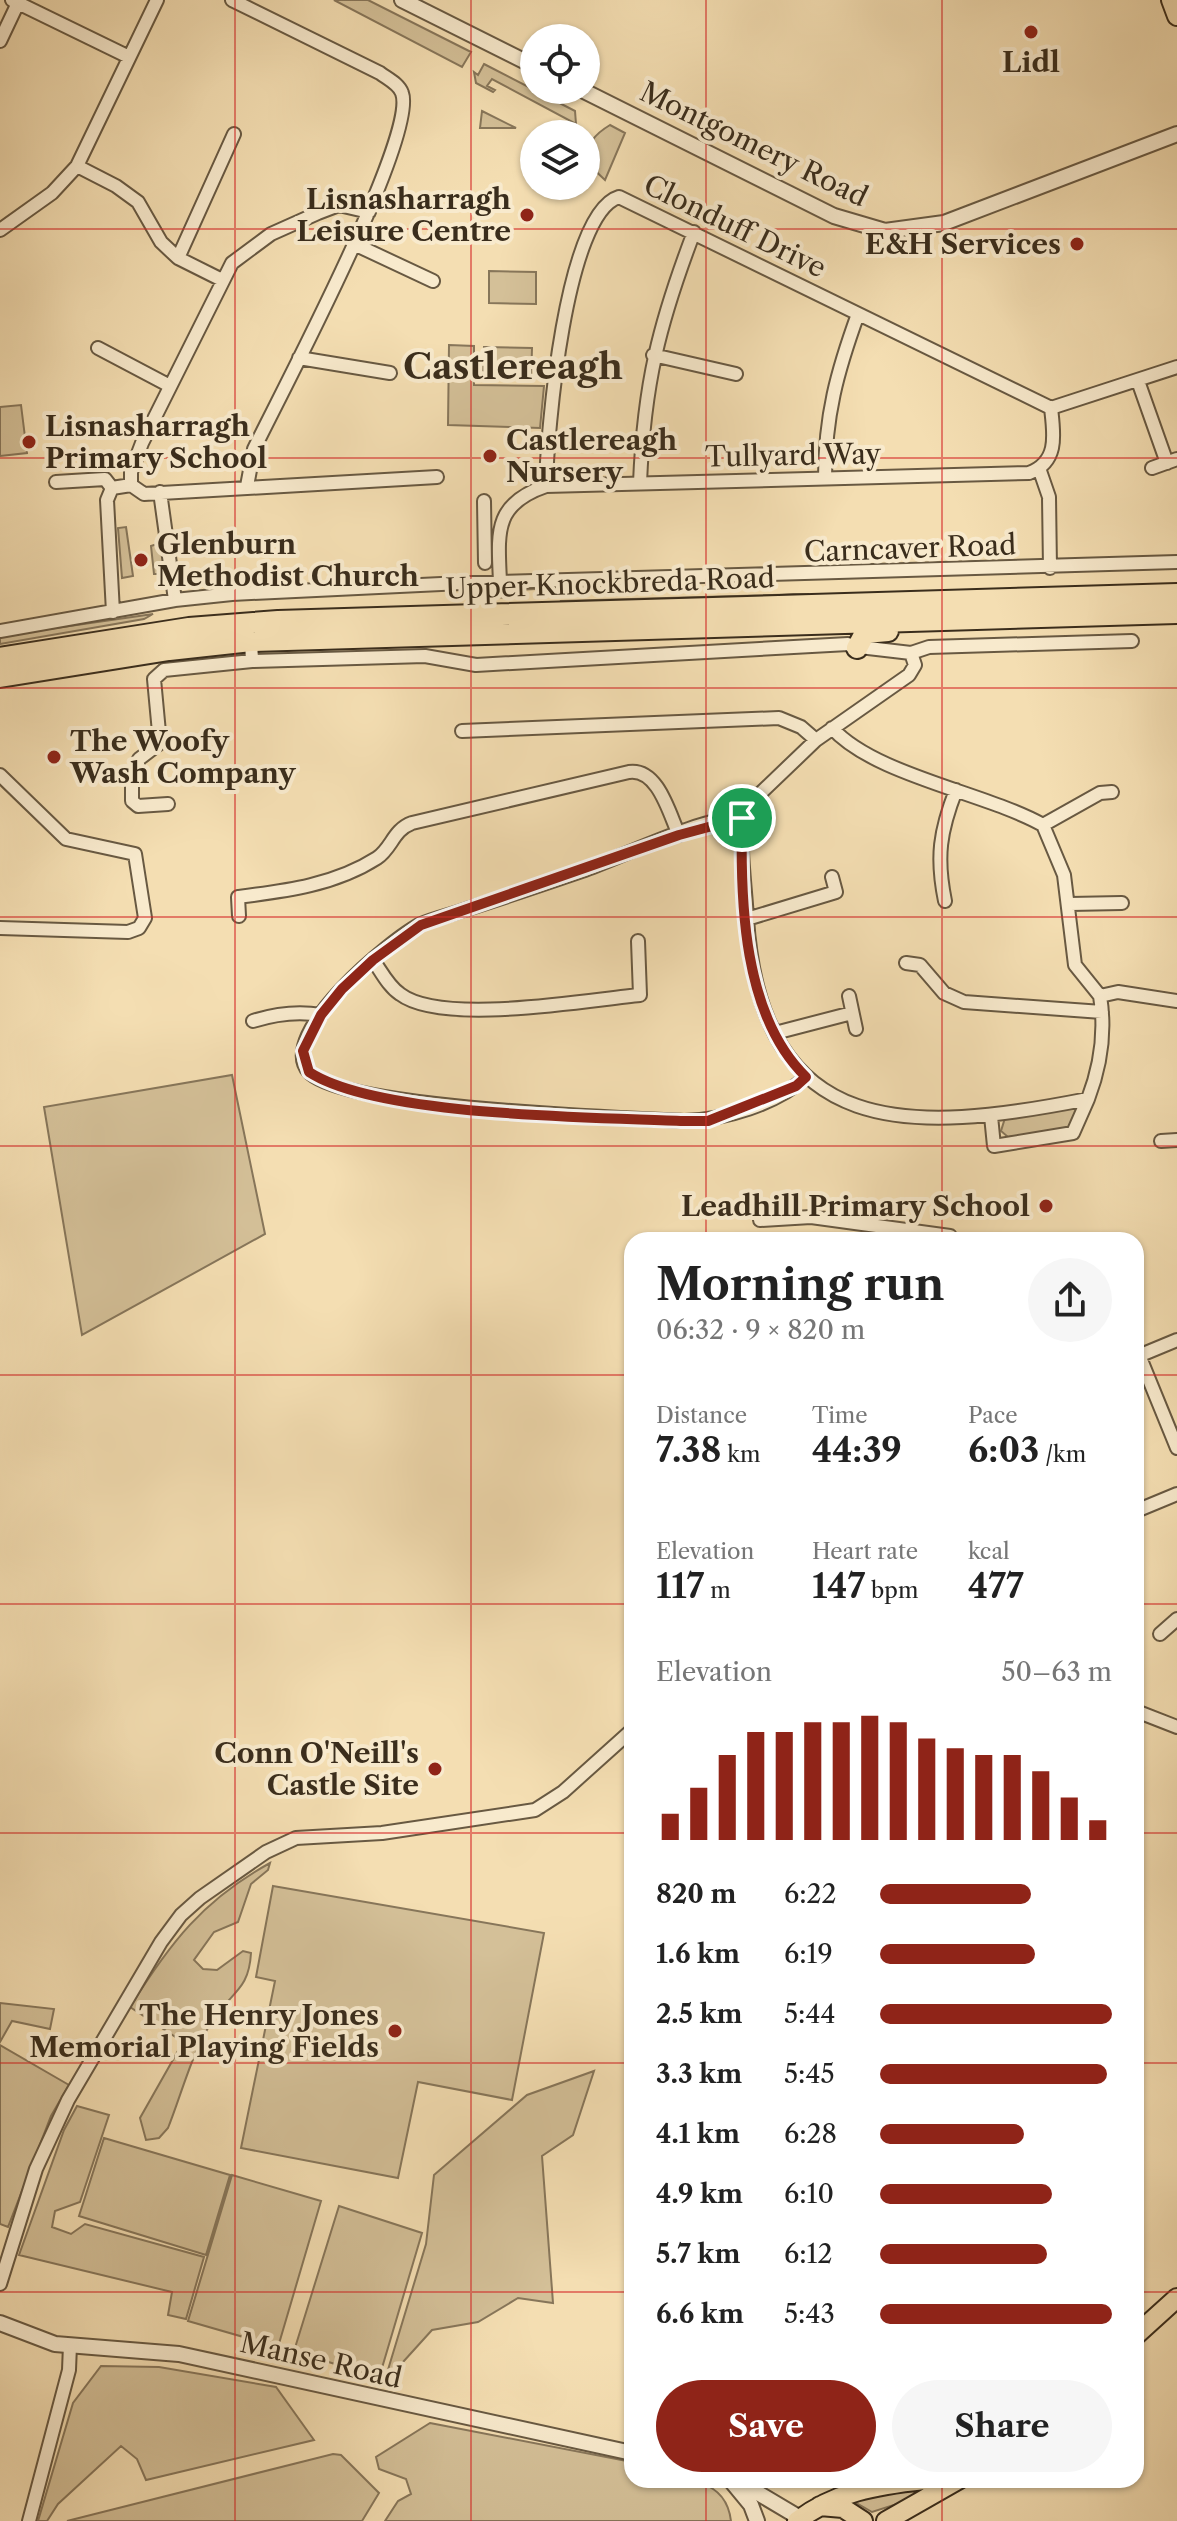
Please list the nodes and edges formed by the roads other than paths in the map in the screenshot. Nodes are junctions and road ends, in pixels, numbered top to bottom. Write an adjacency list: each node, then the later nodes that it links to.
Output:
1 (157, 0): 8 (street)
2 (232, 0): 14 (street)
3 (402, 0): 9 (street)
4 (1171, 0): 6 (main road)
5 (15, 2): 7 (street); 8 (street)
6 (1177, 16)
7 (0, 41)
8 (129, 57): 13 (street)
9 (520, 59)
10 (600, 99): 12 (street, Montgomery Road)
11 (234, 134): 18 (street)
12 (1177, 134)
13 (77, 166): 15 (street); 18 (street)
14 (369, 212): 17 (street); 19 (street)
15 (0, 230)
16 (694, 232): 21 (street, Clonduff Drive); 23 (street); 40 (street, Clonduff Drive)
17 (354, 244): 20 (street); 24 (street)
18 (178, 258): 19 (street)
19 (222, 280): 29 (street)
20 (433, 281)
21 (858, 314): 30 (street, Clonduff Drive); 35 (street)
22 (98, 348): 29 (street)
23 (653, 355): 27 (street); 37 (street)
24 (299, 358): 26 (street); 39 (street)
25 (1177, 367): 28 (street)
26 (390, 373)
27 (736, 374)
28 (1138, 381): 30 (street); 31 (street)
29 (170, 386): 38 (street)
30 (1051, 408): 32 (street)
31 (1172, 461): 33 (street)
32 (1039, 468): 35 (street, Tullyard Way); 48 (street)
33 (1152, 468)
34 (437, 477): 39 (street)
35 (825, 478): 37 (street, Tullyard Way)
36 (56, 482): 41 (street)
37 (640, 483): 40 (street, Tullyard Way)
38 (131, 485): 41 (street); 42 (street)
39 (247, 486): 42 (street)
40 (546, 486): 45 (street)
41 (112, 488): 55 (street)
42 (160, 492): 52 (street)
43 (484, 501): 44 (street)
44 (485, 543): 45 (street); 47 (street)
45 (499, 543): 49 (street)
46 (1177, 562): 48 (street, Carncaver Road)
47 (485, 563)
48 (1050, 568): 49 (street, Carncaver Road)
49 (500, 582): 54 (street, Carncaver Road)
50 (1177, 584): 53 (highway)
51 (1177, 594): 53 (highway, Upper Knockbreda Road)
52 (175, 600): 54 (street, Carncaver Road); 55 (street, Carncaver Road)
53 (1050, 607): 56 (highway, Upper Knockbreda Road); 57 (highway, Upper Knockbreda Road); 60 (highway)
54 (480, 608): 57 (highway, Upper Knockbreda Road); 61 (highway, Upper Knockbreda Road); 63 (highway, Upper Knockbreda Road)
55 (113, 612): 58 (street, Carncaver Road)
56 (1177, 613)
57 (845, 614): 60 (street)
58 (0, 631)
59 (1132, 641): 62 (street)
60 (852, 646): 61 (street, Upper Knockbreda Road); 62 (street, Upper Knockbreda Road)
61 (251, 651): 64 (highway, Upper Knockbreda Road); 71 (street, Upper Knockbreda Road)
62 (911, 653): 65 (street)
63 (0, 658)
64 (0, 677)
65 (832, 728): 67 (street); 69 (street)
66 (462, 731): 67 (street)
67 (816, 740): 72 (street)
68 (0, 775): 83 (street)
69 (956, 790): 73 (street); 77 (street)
70 (1112, 792): 73 (street)
71 (168, 804)
72 (742, 818): 74 (street); 82 (street)
73 (1043, 825): 79 (street)
74 (679, 835): 81 (street); 85 (street)
75 (832, 877): 76 (street)
76 (836, 892): 80 (street); 82 (street)
77 (945, 901)
78 (1122, 903): 79 (street)
79 (1070, 904): 88 (street)
80 (839, 905)
81 (239, 916)
82 (747, 919): 95 (street)
83 (4, 928)
84 (638, 941): 85 (street)
85 (373, 960): 92 (street)
86 (906, 963): 90 (street)
87 (849, 996): 91 (street)
88 (1100, 996): 89 (street); 90 (street)
89 (1177, 1001)
90 (1102, 1012): 97 (street)
91 (852, 1013): 94 (street); 95 (street)
92 (321, 1015): 93 (street); 96 (street)
93 (253, 1021)
94 (856, 1029)
95 (775, 1033): 96 (street)
96 (806, 1077): 98 (street)
97 (1088, 1099): 98 (street); 98 (street)
98 (991, 1116)
99 (1177, 1140): 100 (street)
100 (1161, 1141)
101 (760, 1220): 102 (street)
102 (942, 1232)
103 (1177, 1340): 104 (street)
104 (1144, 1353)
105 (1144, 1372): 106 (street)
106 (1177, 1448)
107 (1177, 1494): 108 (street)
108 (1144, 1508)
109 (1177, 1619): 110 (street)
110 (1160, 1634)
111 (1144, 1714): 112 (street)
112 (1177, 1727)
113 (624, 1737): 114 (street)
114 (0, 2284)
115 (1177, 2298): 117 (main road)
116 (0, 2323): 118 (street, Manse Road)
117 (1144, 2328)
118 (70, 2345): 119 (street, Manse Road); 127 (street)
119 (624, 2451)
120 (738, 2488): 128 (street)
121 (748, 2488): 126 (street)
122 (867, 2488): 124 (main road)
123 (944, 2488): 130 (main road)
124 (820, 2506): 125 (main road); 126 (main road)
125 (848, 2514): 129 (main road)
126 (798, 2520)
127 (29, 2521)
128 (757, 2521)
129 (863, 2521)
130 (886, 2521)

